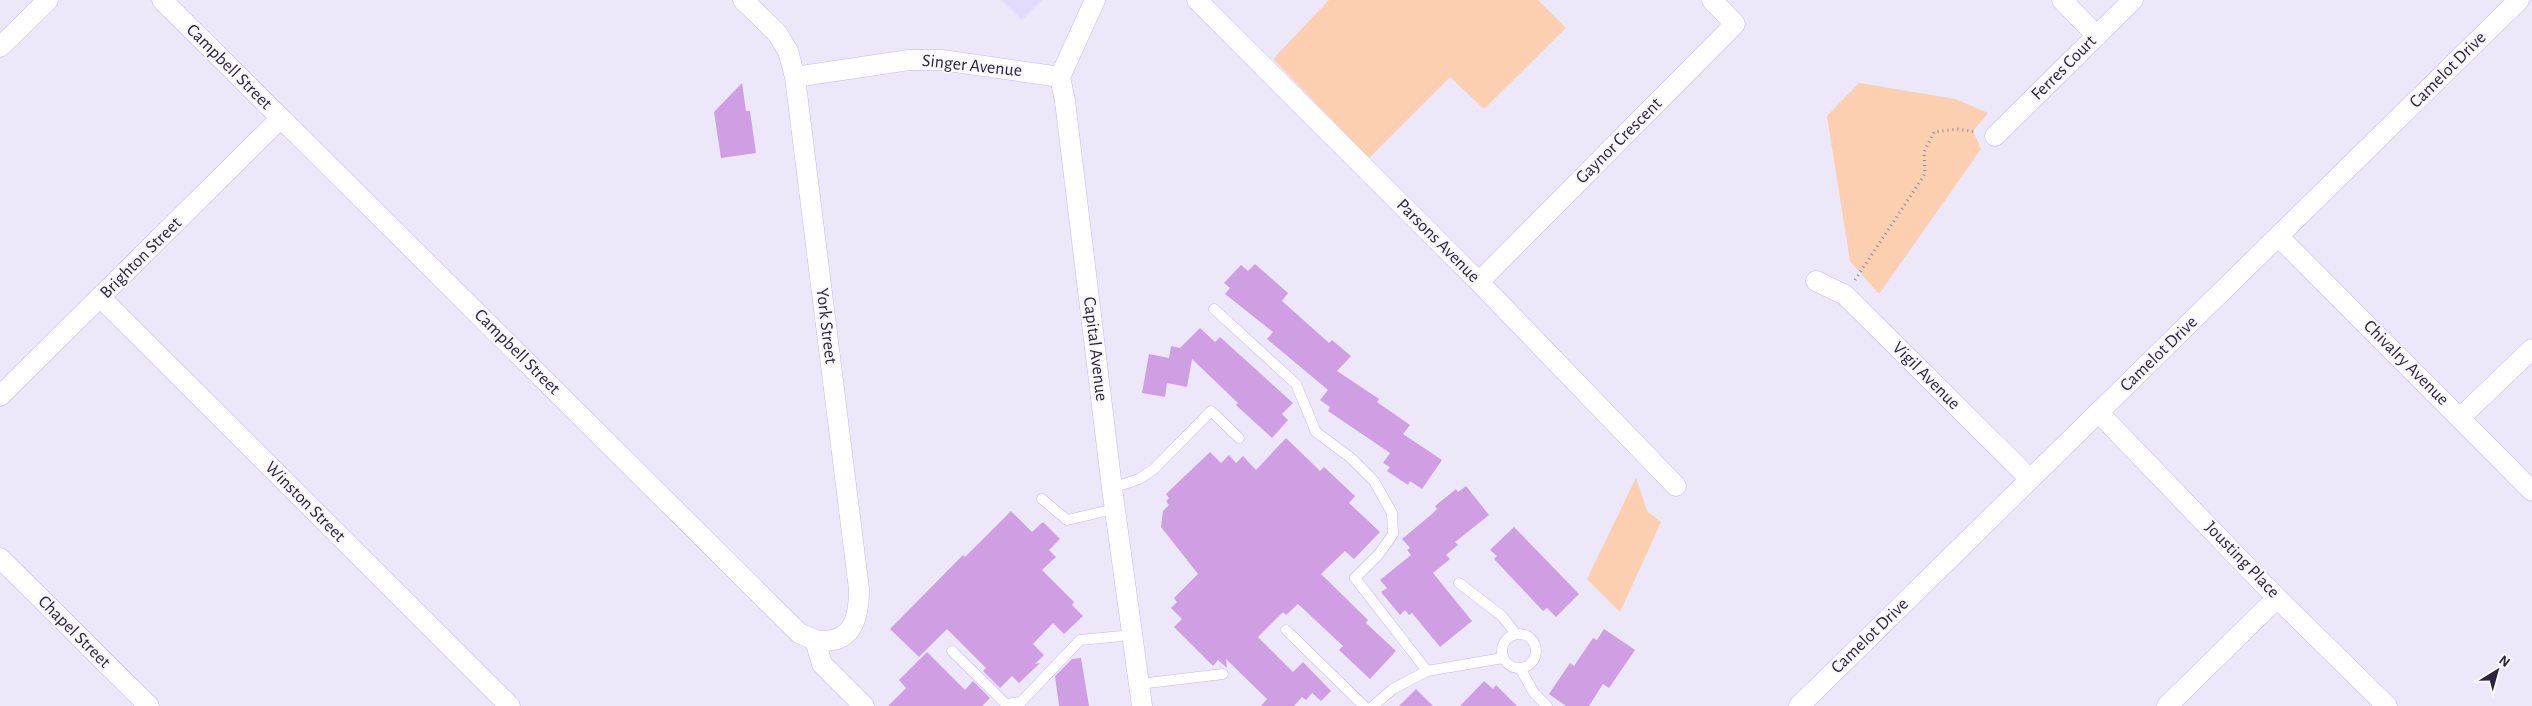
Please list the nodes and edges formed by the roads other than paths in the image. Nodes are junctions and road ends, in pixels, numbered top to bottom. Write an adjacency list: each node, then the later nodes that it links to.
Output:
1 (48, 0): 11 (street)
2 (162, 0): 14 (street, Campbell Street)
3 (743, 0): 12 (street, York Street)
4 (1095, 0): 13 (street)
5 (1197, 0): 18 (street, Parsons Avenue)
6 (1712, 0): 18 (street, Gaynor Crescent)
7 (2062, 0): 10 (street)
8 (2133, 0): 10 (street, Ferres Court)
9 (2519, 0): 16 (street, Camelot Drive)
10 (2097, 36): 15 (street, Ferres Court)
11 (0, 47)
12 (794, 77): 13 (street, Singer Avenue); 38 (street, York Street)
13 (1060, 77): 28 (street, Capital Avenue)
14 (281, 118): 19 (street, Brighton Street); 38 (street, Campbell Street)
15 (1995, 136)
16 (2279, 237): 23 (street, Camelot Drive); 24 (street, Chivalry Avenue)
17 (1816, 281): 26 (street, Vigil Avenue)
18 (1479, 282): 27 (street, Parsons Avenue)
19 (101, 298): 22 (street, Brighton Street); 47 (street, Winston Street)
20 (1214, 309): 42 (lane)
21 (2532, 350): 24 (street)
22 (0, 396)
23 (2099, 413): 26 (street, Camelot Drive); 34 (street, Jousting Place)
24 (2461, 418): 29 (street, Chivalry Avenue)
25 (1239, 438): 28 (lane)
26 (2030, 479): 53 (street, Camelot Drive)
27 (1676, 486)
28 (1112, 488): 31 (street, Capital Avenue)
29 (2532, 490)
30 (1042, 499): 31 (lane)
31 (1115, 509): 37 (street, Capital Avenue)
32 (0, 558): 46 (street, Chapel Street)
33 (1459, 583): 36 (lane)
34 (2278, 598): 54 (street); 55 (street, Jousting Place)
35 (1286, 630): 50 (lane)
36 (1516, 634): 40 (lane); 41 (lane)
37 (1132, 635): 44 (street, Capital Avenue); 45 (lane)
38 (815, 640): 48 (street)
39 (952, 652): 45 (lane)
40 (1503, 658): 41 (lane); 42 (lane)
41 (1520, 668): 52 (lane)
42 (1427, 671): 51 (lane)
43 (1223, 674): 44 (lane)
44 (1139, 684): 49 (street, Capital Avenue)
45 (1021, 704)
46 (149, 706)
47 (510, 706)
48 (864, 706)
49 (1142, 706)
50 (1364, 706)
51 (1373, 706)
52 (1547, 706)
53 (1799, 706)
54 (2167, 706)
55 (2387, 706)

